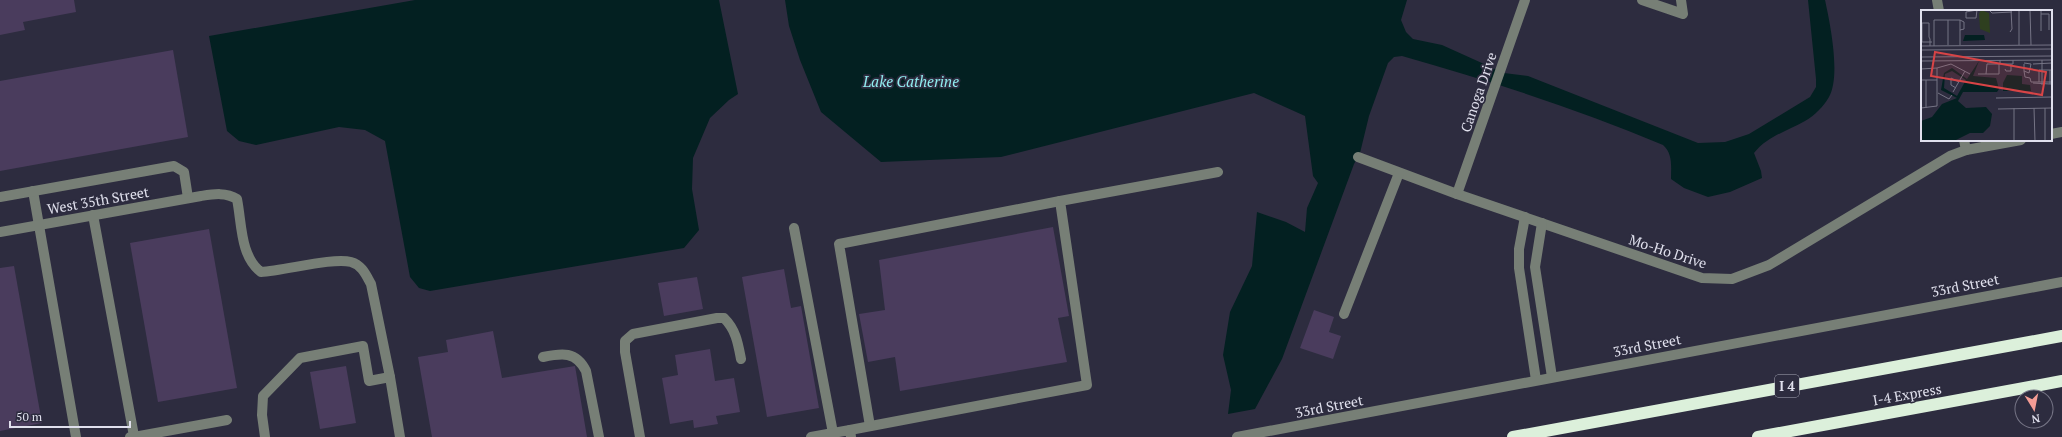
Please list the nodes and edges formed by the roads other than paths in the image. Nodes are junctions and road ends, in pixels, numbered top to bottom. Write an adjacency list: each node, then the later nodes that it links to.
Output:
1 (1525, 0): 15 (street, Canoga Drive)
2 (1642, 0): 3 (street)
3 (1681, 0)
4 (1937, 0): 5 (street)
5 (1939, 10)
6 (2062, 132): 7 (street)
7 (2052, 134)
8 (1964, 141): 10 (street)
9 (2016, 141): 10 (street, Mo-Ho Drive)
10 (1966, 150): 21 (street, Mo-Ho Drive)
11 (1358, 157): 13 (street, Mo-Ho Drive)
12 (1218, 172): 18 (street)
13 (1399, 173): 15 (street, Mo-Ho Drive); 26 (street)
14 (33, 191): 16 (street); 17 (street); 22 (street)
15 (1457, 194): 20 (street, Mo-Ho Drive)
16 (0, 197)
17 (188, 198): 19 (street, West 35th Street); 30 (street, West 35th Street)
18 (1060, 200): 35 (street); 35 (street)
19 (93, 216): 22 (street, West 35th Street); 40 (street)
20 (1525, 217): 21 (street, Mo-Ho Drive); 32 (street)
21 (1542, 223): 31 (street)
22 (39, 225): 24 (street, West 35th Street); 38 (street)
23 (794, 228): 36 (street)
24 (0, 232)
25 (2062, 282): 31 (street, 33rd Street)
26 (1344, 314)
27 (2062, 336): 47 (highway, I 4)
28 (543, 357): 43 (street)
29 (741, 359): 44 (street)
30 (390, 377): 41 (street); 42 (street)
31 (1552, 377): 32 (street, 33rd Street)
32 (1536, 380): 46 (street, 33rd Street)
33 (2062, 381): 48 (highway, I-4 Express)
34 (227, 420): 40 (street)
35 (870, 426): 37 (street)
36 (833, 433): 37 (street); 45 (street)
37 (851, 434)
38 (76, 437)
39 (130, 437): 40 (street)
40 (134, 437)
41 (265, 437)
42 (400, 437)
43 (599, 437)
44 (640, 437)
45 (811, 437)
46 (1237, 437)
47 (1513, 437)
48 (1758, 437)

